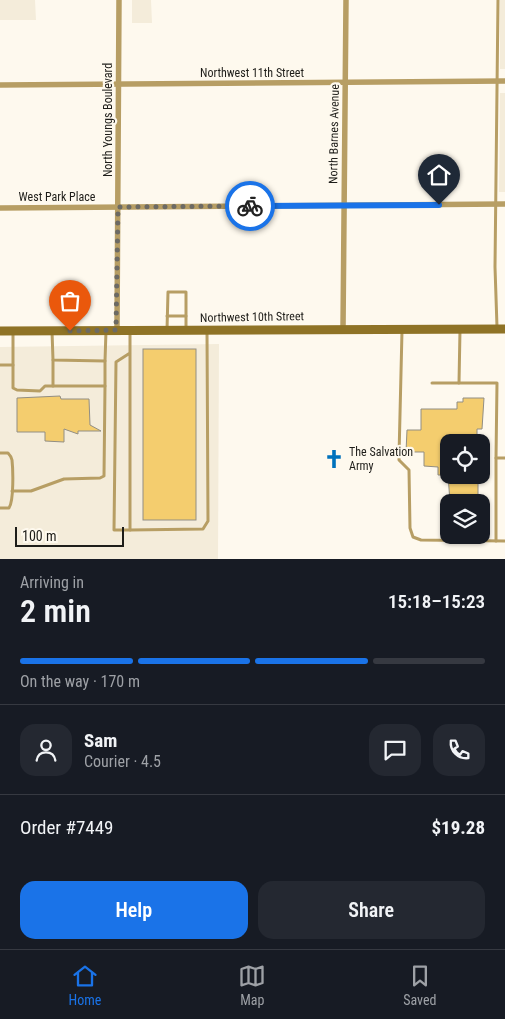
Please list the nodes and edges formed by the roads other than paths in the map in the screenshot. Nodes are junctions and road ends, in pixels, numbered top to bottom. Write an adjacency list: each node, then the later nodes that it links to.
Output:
1 (119, 0): 7 (street, North Youngs Boulevard)
2 (346, 0): 6 (street, North Barnes Avenue)
3 (498, 0): 4 (lane)
4 (498, 81): 5 (street, Northwest 11th Street); 6 (street, Northwest 11th Street); 9 (lane)
5 (505, 81)
6 (345, 82): 7 (street, Northwest 11th Street); 11 (street, North Barnes Avenue)
7 (118, 84): 8 (street, Northwest 11th Street); 12 (street, North Youngs Boulevard)
8 (0, 85)
9 (496, 204): 10 (street, West Park Place); 11 (street, West Park Place); 19 (lane)
10 (505, 204)
11 (344, 205): 12 (street, West Park Place); 16 (street, North Barnes Avenue)
12 (118, 207): 13 (street, West Park Place); 21 (street, North Youngs Boulevard)
13 (0, 208)
14 (167, 316): 15 (lane); 15 (lane); 27 (lane)
15 (186, 316): 28 (lane)
16 (343, 328): 17 (main road, Northwest 10th Street); 22 (main road, Northwest 10th Street)
17 (402, 328): 18 (main road, Northwest 10th Street); 44 (lane)
18 (460, 329): 19 (main road, Northwest 10th Street); 35 (lane)
19 (501, 329)
20 (106, 330): 21 (main road, Northwest 10th Street); 25 (main road, Northwest 10th Street); 31 (lane)
21 (116, 330): 26 (main road, Northwest 10th Street)
22 (207, 330): 28 (main road, Northwest 10th Street); 43 (lane)
23 (0, 331): 24 (main road, Northwest 10th Street)
24 (13, 331): 25 (main road, Northwest 10th Street); 33 (lane)
25 (52, 331): 30 (lane)
26 (130, 331): 27 (main road, Northwest 10th Street); 29 (lane)
27 (167, 331): 28 (main road, Northwest 10th Street)
28 (186, 331)
29 (130, 354): 43 (lane); 43 (lane)
30 (53, 360): 31 (lane); 36 (lane)
31 (105, 361): 37 (lane)
32 (0, 365): 33 (lane)
33 (13, 365): 36 (lane)
34 (432, 382): 35 (lane)
35 (459, 383): 39 (lane)
36 (53, 386): 37 (lane)
37 (105, 386): 41 (lane)
38 (0, 453): 41 (lane)
39 (496, 458): 40 (lane); 44 (lane)
40 (505, 458)
41 (12, 490): 42 (lane)
42 (0, 508)
43 (130, 530)
44 (496, 541): 45 (lane)
45 (505, 541)

